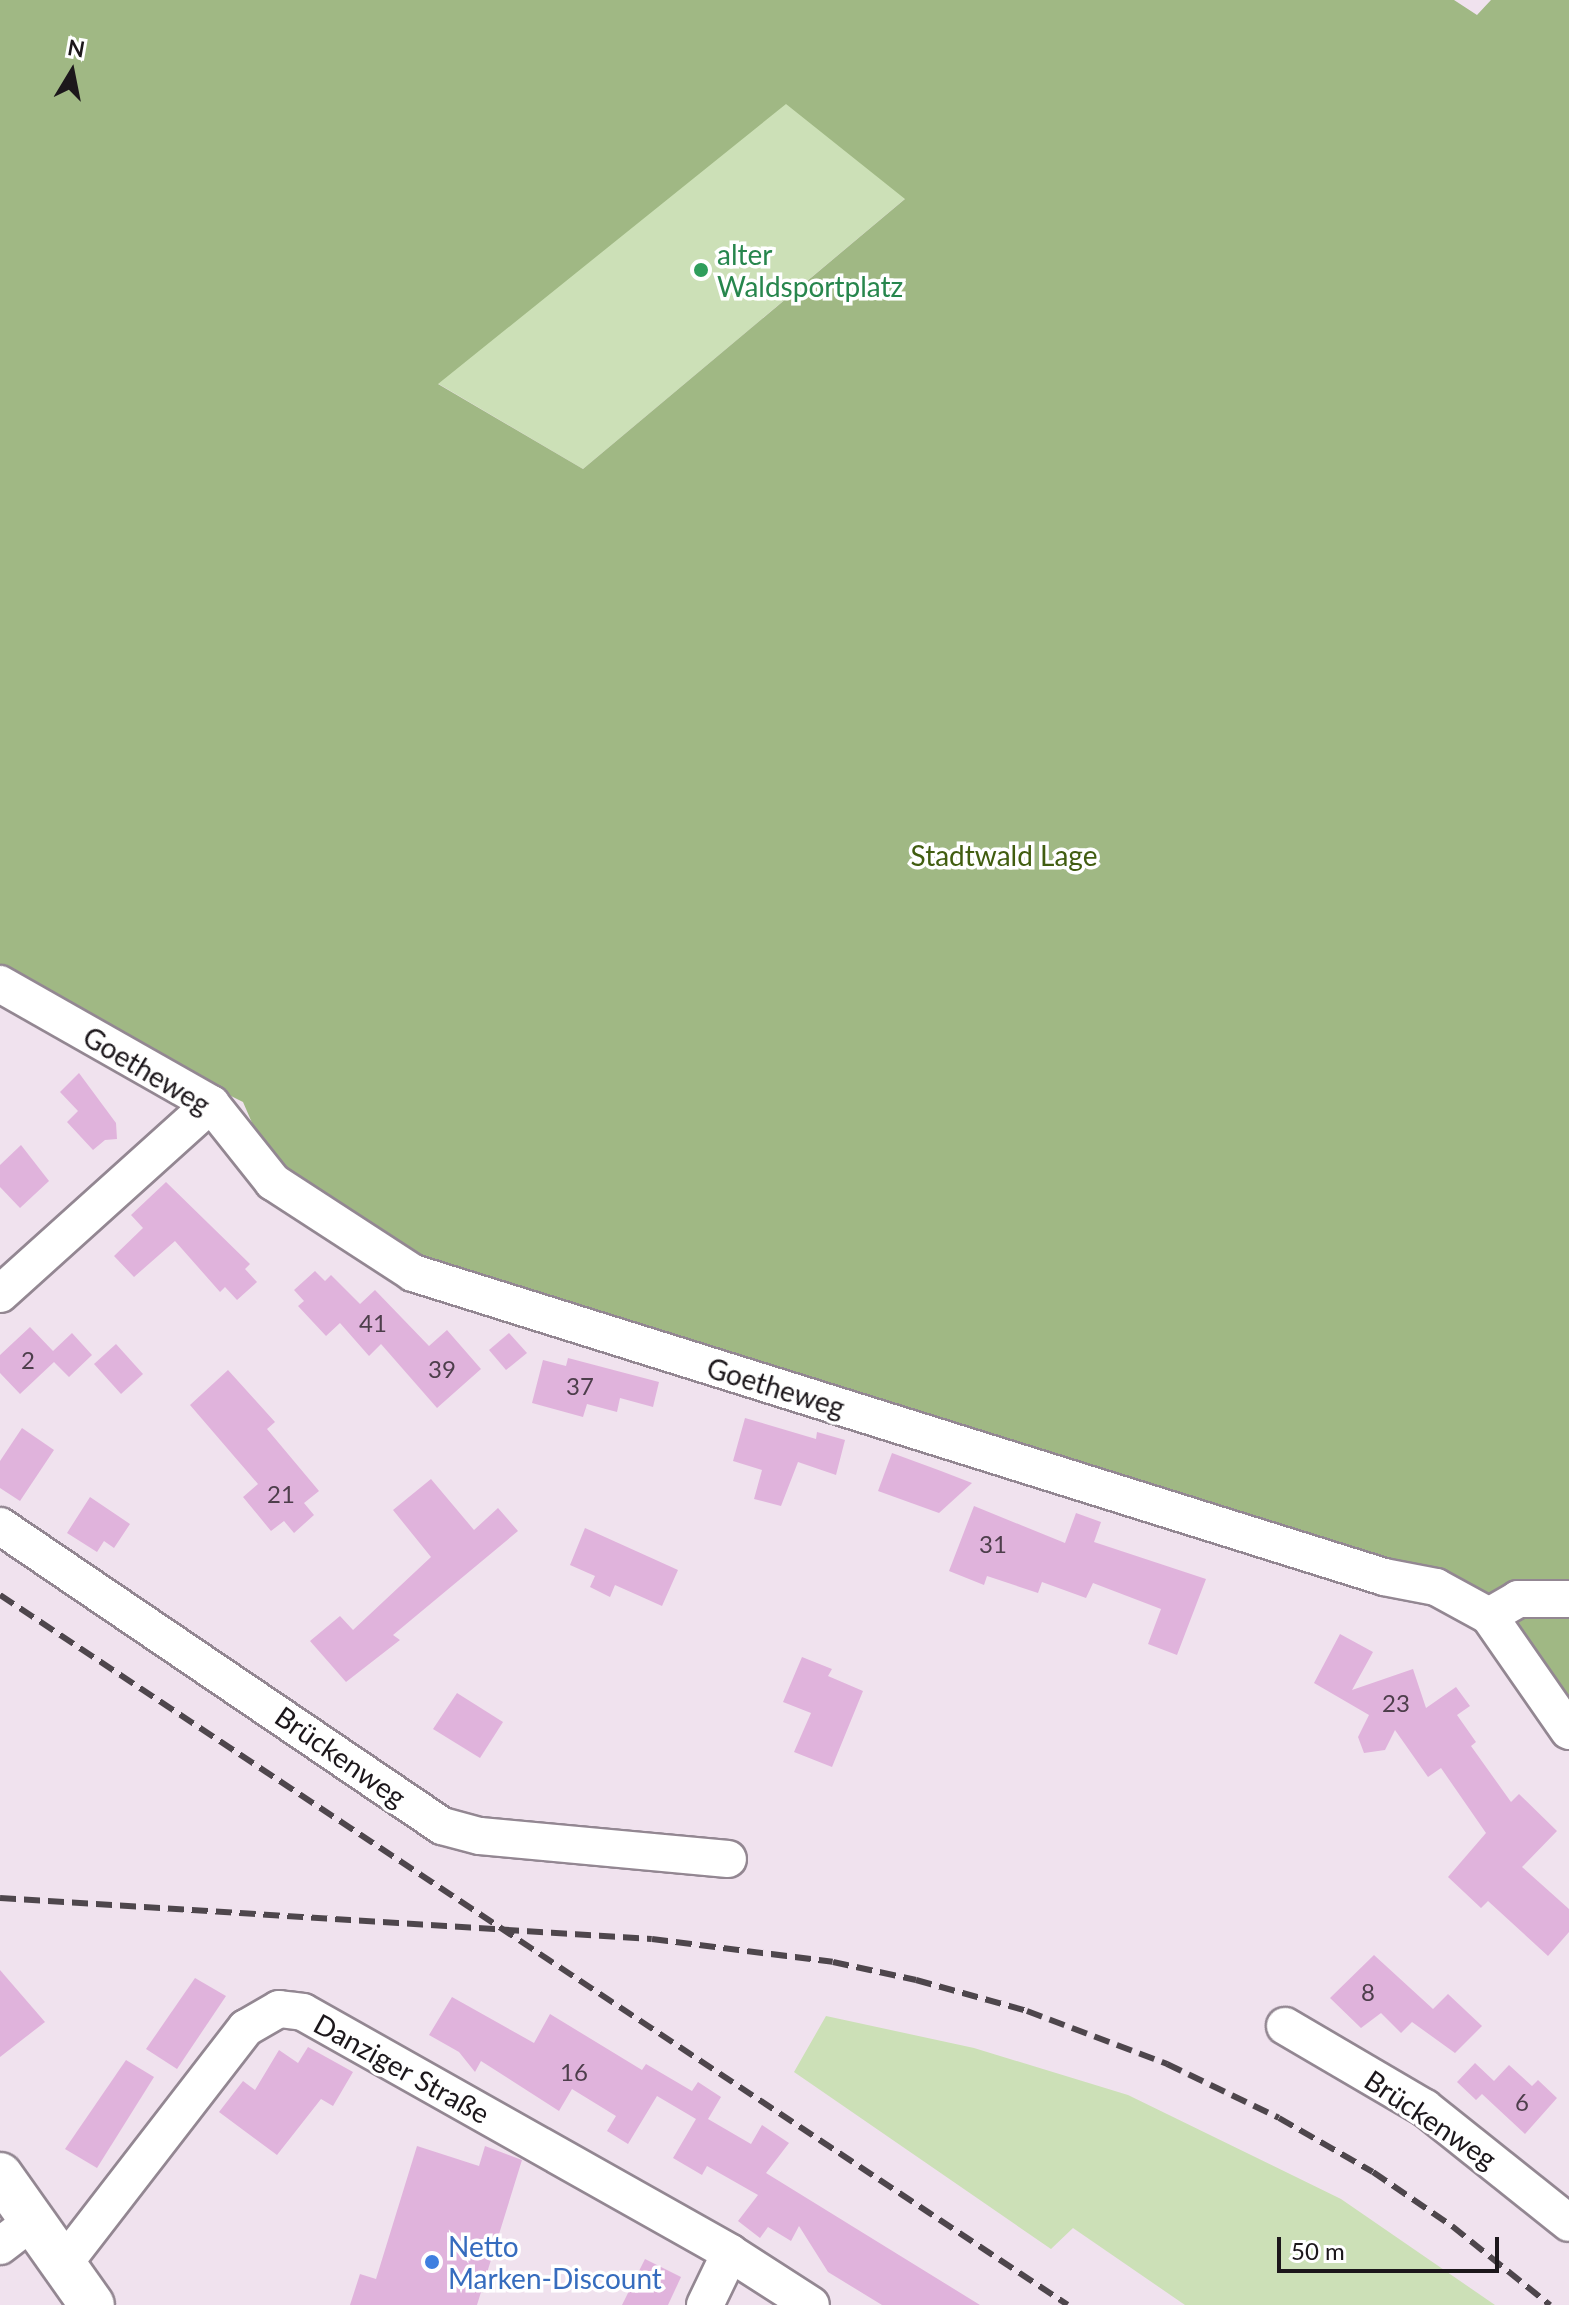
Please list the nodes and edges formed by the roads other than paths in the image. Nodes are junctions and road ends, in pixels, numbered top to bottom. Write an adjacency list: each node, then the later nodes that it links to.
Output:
1 (0, 984): 2 (street, Goetheweg)
2 (211, 1104): 3 (street); 6 (street, Goetheweg)
3 (0, 1294)
4 (0, 1526): 8 (street, Brückenweg)
5 (1569, 1599): 6 (street)
6 (1489, 1616): 7 (street, Goetheweg)
7 (1569, 1731)
8 (728, 1859)
9 (1285, 2026): 11 (street, Brückenweg)
10 (0, 2175): 12 (main road)
11 (1569, 2223)
12 (17, 2233): 14 (main road)
13 (730, 2253): 14 (street, Danziger Straße); 16 (street); 17 (street, Danziger Straße)
14 (65, 2262): 15 (main road)
15 (92, 2305)
16 (705, 2305)
17 (811, 2305)

